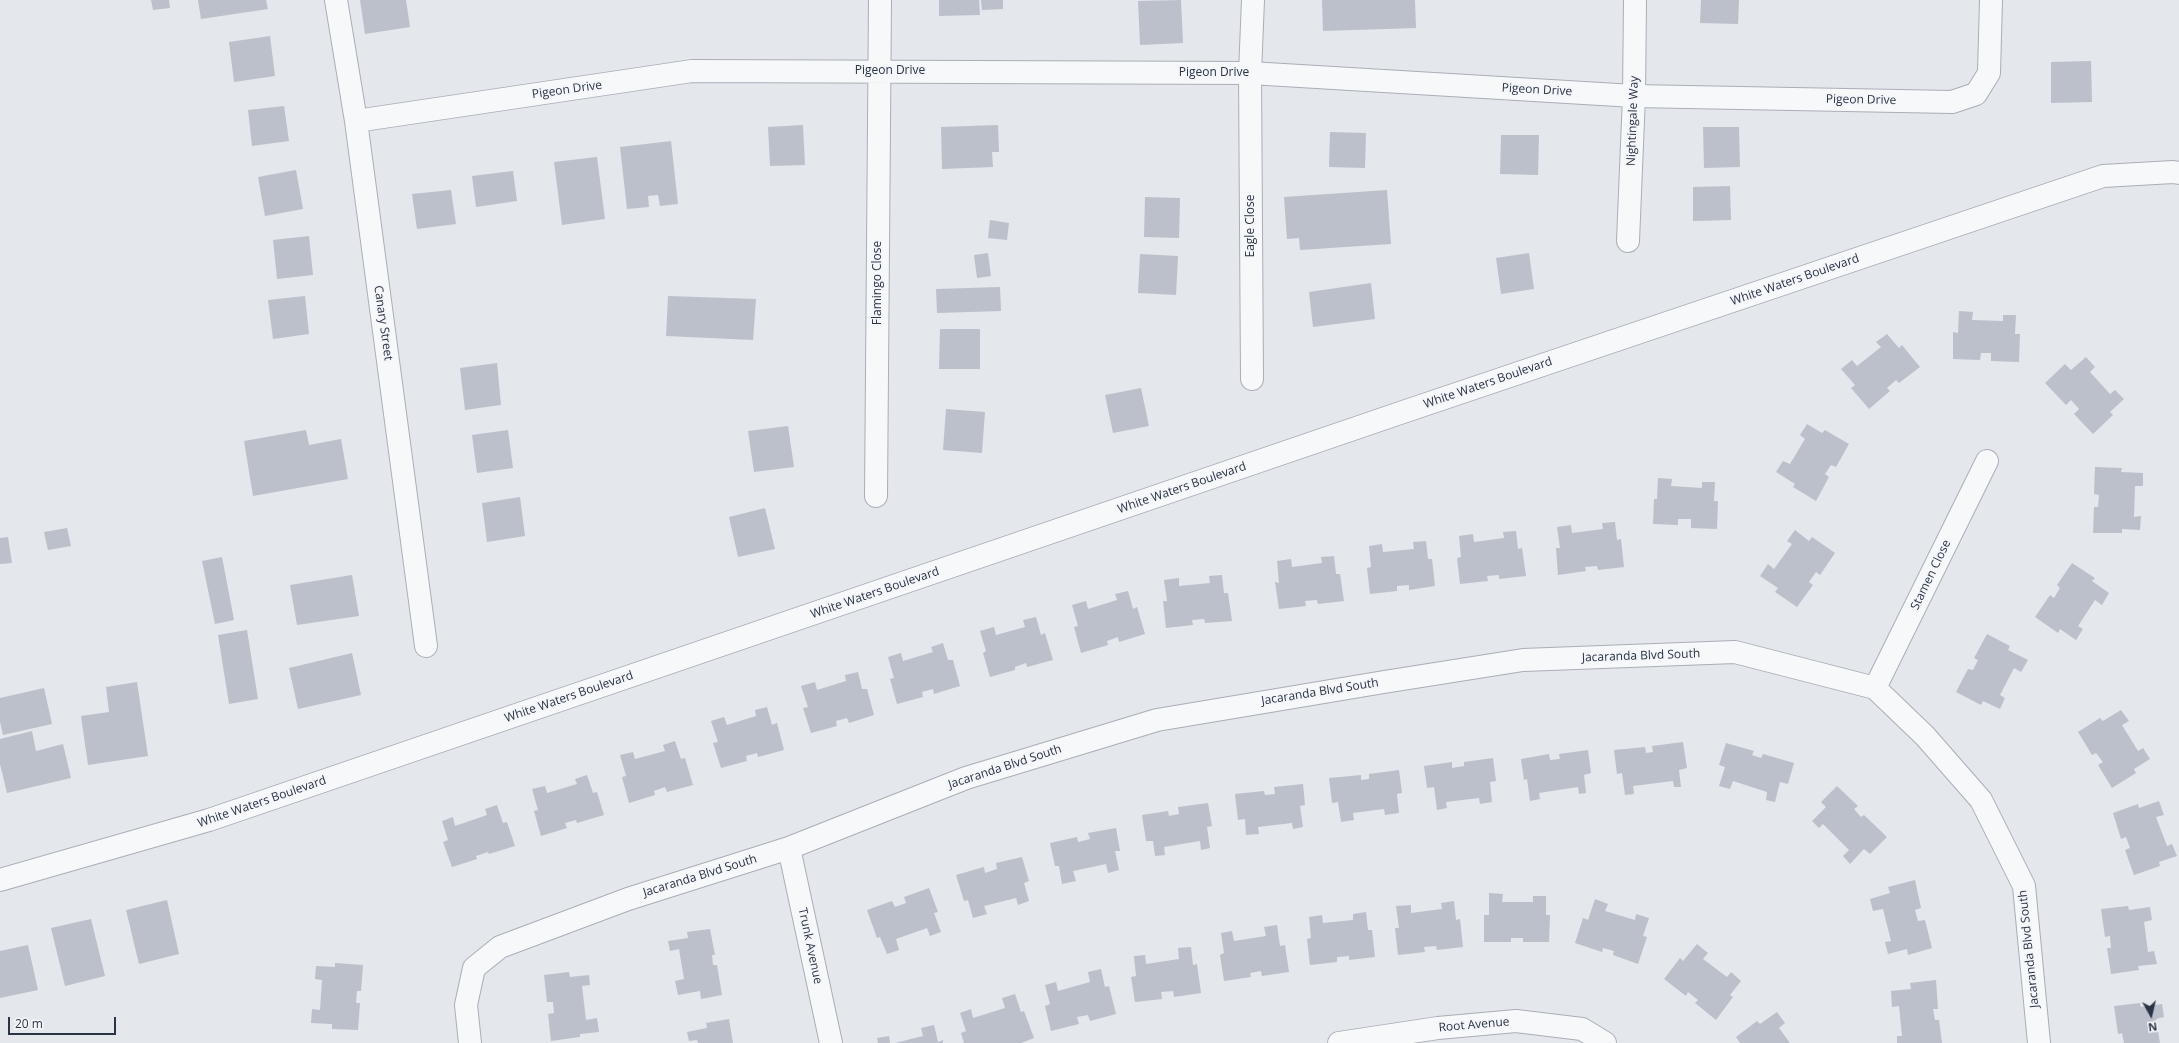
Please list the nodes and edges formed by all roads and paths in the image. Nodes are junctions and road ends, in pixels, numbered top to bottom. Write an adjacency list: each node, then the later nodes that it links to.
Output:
1 (336, 0): 9 (street, Canary Street)
2 (880, 0): 6 (street, Flamingo Close)
3 (1253, 0): 7 (street, Eagle Close)
4 (1634, 0): 8 (street, Nightingale Way)
5 (1991, 0): 8 (street, Pigeon Drive)
6 (879, 71): 7 (street, Pigeon Drive); 9 (street, Pigeon Drive); 14 (street, Flamingo Close)
7 (1250, 73): 8 (street, Pigeon Drive); 12 (street, Eagle Close)
8 (1634, 96): 11 (street, Nightingale Way)
9 (356, 121): 15 (street, Canary Street)
10 (2179, 173): 18 (street, White Waters Boulevard)
11 (1628, 242)
12 (1252, 379)
13 (1987, 461): 16 (street, Stamen Close)
14 (876, 496)
15 (426, 646)
16 (1875, 688): 17 (street, Jacaranda Blvd South); 23 (street, Jacaranda Blvd South)
17 (789, 848): 19 (street, Jacaranda Blvd South); 20 (street, Trunk Avenue)
18 (0, 880)
19 (470, 1043)
20 (831, 1043)
21 (1339, 1043): 22 (street, Root Avenue)
22 (1605, 1043)
23 (2039, 1043)

